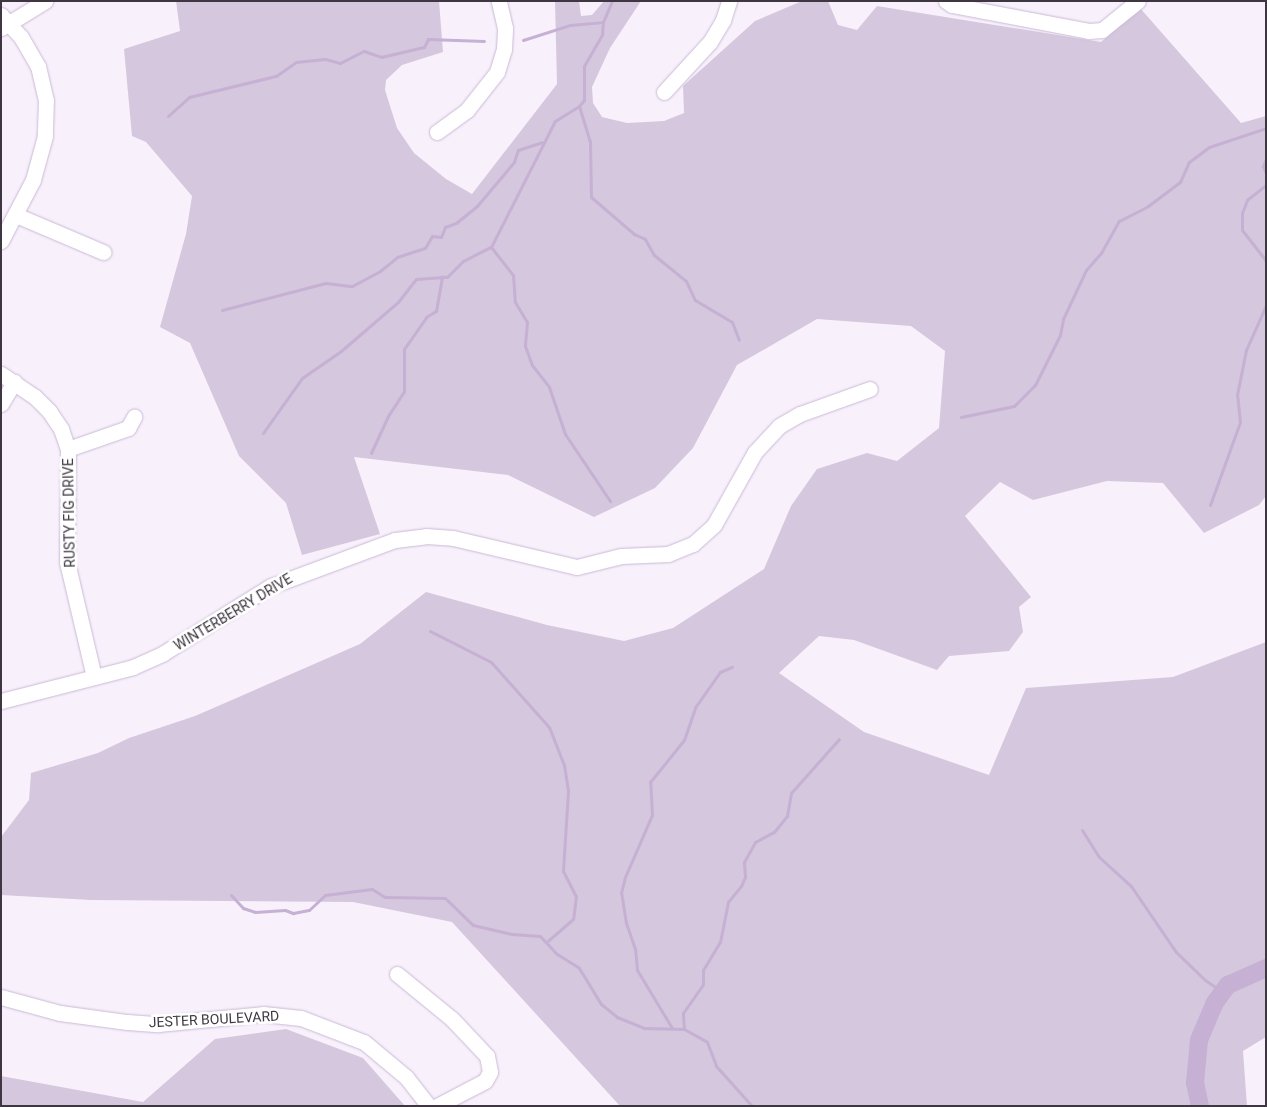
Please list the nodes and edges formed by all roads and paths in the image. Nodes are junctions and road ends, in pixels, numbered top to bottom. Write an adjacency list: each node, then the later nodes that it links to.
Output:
1 (45, 1): 6 (street)
2 (499, 1): 8 (street)
3 (729, 1): 7 (street)
4 (946, 1): 5 (street)
5 (1138, 1)
6 (4, 22): 9 (street)
7 (664, 92)
8 (437, 132)
9 (16, 215): 10 (street); 11 (street)
10 (1, 241)
11 (103, 252)
12 (8, 378): 14 (street); 16 (street, RUSTY FIG DRIVE)
13 (870, 389): 17 (street, WINTERBERRY DRIVE)
14 (1, 404)
15 (134, 417): 16 (street)
16 (68, 449): 17 (street, RUSTY FIG DRIVE)
17 (94, 677): 18 (street, WINTERBERRY DRIVE)
18 (1, 700)
19 (397, 974): 22 (street)
20 (1, 996): 21 (street, JESTER BOULEVARD)
21 (429, 1106)
22 (437, 1106)

